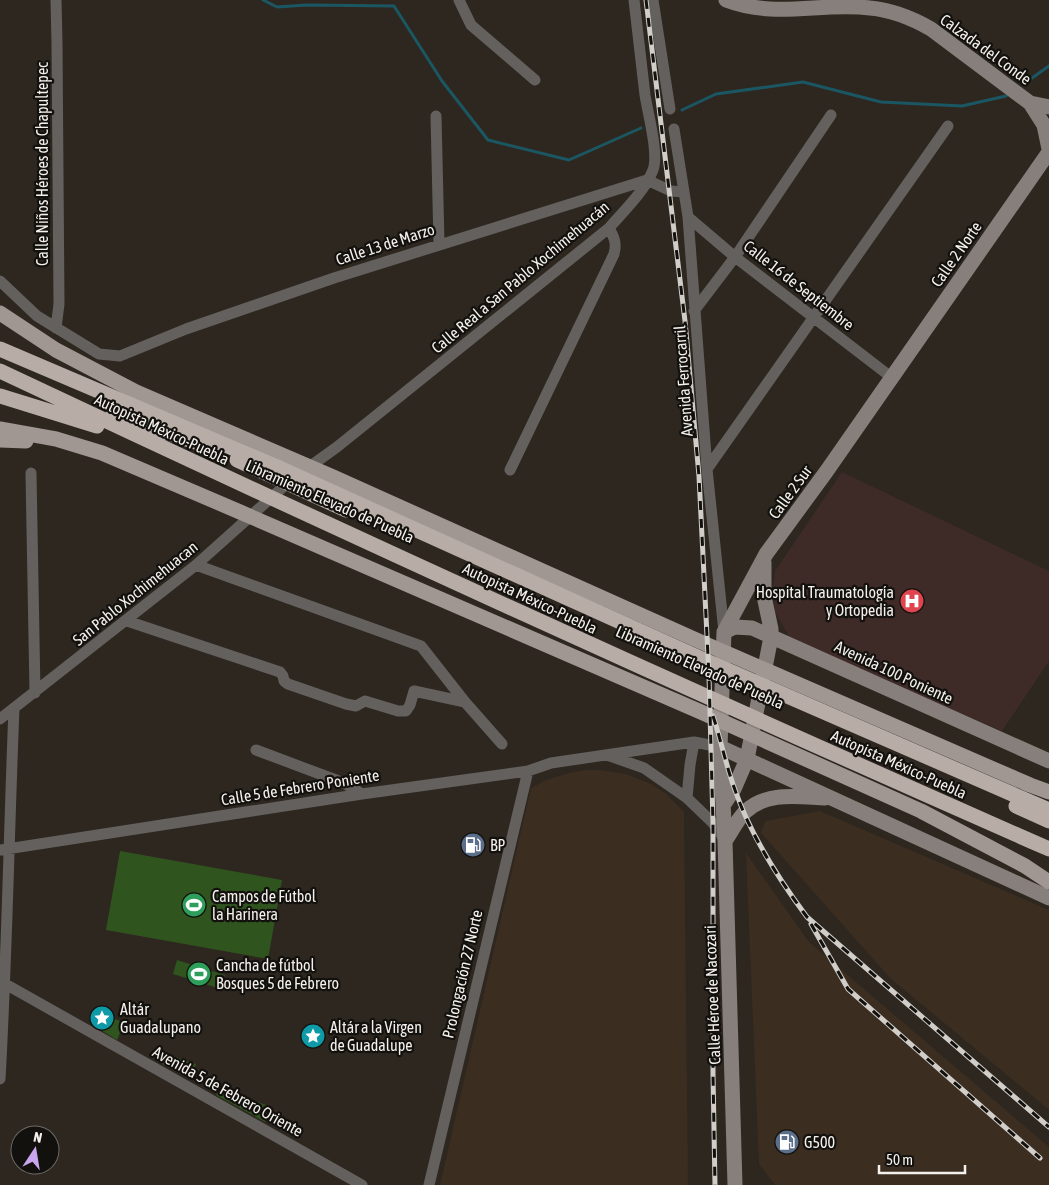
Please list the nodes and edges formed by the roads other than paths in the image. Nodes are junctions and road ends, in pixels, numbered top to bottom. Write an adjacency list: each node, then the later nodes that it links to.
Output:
1 (56, 0): 27 (street, Calle Niños Héroes de Chapultepec)
2 (459, 0): 7 (street)
3 (634, 0): 16 (street, Calle Real a San Pablo Xochimehuacán)
4 (654, 0): 10 (street)
5 (726, 0): 6 (street, Calzada del Conde)
6 (850, 3): 8 (street, Calzada del Conde)
7 (535, 80)
8 (1030, 103): 9 (street, Calzada del Conde); 15 (street, Calle 2 Norte)
9 (1049, 107)
10 (670, 109)
11 (832, 115): 21 (street)
12 (436, 116): 20 (street)
13 (948, 126): 26 (street)
14 (674, 129): 17 (street, Avenida Ferrocarril)
15 (1049, 151): 31 (street, Calle 2 Norte)
16 (647, 180): 17 (street); 19 (street, Calle Real a San Pablo Xochimehuacán); 20 (street, Calle 13 de Marzo)
17 (684, 192): 18 (street, Avenida Ferrocarril)
18 (688, 217): 21 (street, Calle 16 de Septiembre); 23 (street, Avenida Ferrocarril)
19 (609, 228): 38 (street); 40 (street, Calle Real a San Pablo Xochimehuacán)
20 (439, 244): 27 (street, Calle 13 de Marzo)
21 (735, 256): 23 (street); 26 (street, Calle 16 de Septiembre)
22 (0, 281): 25 (street)
23 (694, 311): 37 (street, Avenida Ferrocarril)
24 (0, 313): 28 (main road)
25 (37, 316): 27 (street); 28 (street)
26 (813, 318): 31 (street, Calle 16 de Septiembre); 37 (street)
27 (56, 328)
28 (27, 332): 58 (main road)
29 (0, 349): 63 (highway, Autopista México-Puebla)
30 (0, 372): 67 (highway, Autopista México-Puebla)
31 (891, 377): 41 (street, Calle 2 Sur)
32 (0, 378): 64 (highway, Libramiento Elevado de Puebla)
33 (0, 396): 66 (highway, Libramiento Elevado de Puebla)
34 (0, 429): 36 (main road)
35 (0, 440): 36 (main road)
36 (76, 444): 69 (main road)
37 (706, 469): 44 (street, Avenida Ferrocarril)
38 (510, 470)
39 (31, 473): 46 (street)
40 (284, 484): 42 (street, San Pablo Xochimehuacan)
41 (766, 554): 44 (street, Calle 2 Sur); 45 (street)
42 (196, 565): 43 (street, San Pablo Xochimehuacan); 47 (street)
43 (127, 621): 46 (street, San Pablo Xochimehuacan); 47 (street)
44 (724, 632): 45 (street, Avenida 100 Poniente); 52 (street, Calle Héroe de Nacozari)
45 (771, 637): 55 (street); 56 (street, Avenida 100 Poniente)
46 (35, 693): 48 (street, San Pablo Xochimehuacan)
47 (465, 702): 51 (street)
48 (14, 708): 49 (street, San Pablo Xochimehuacan); 68 (street)
49 (0, 719)
50 (694, 742): 52 (street, Calle 5 de Febrero Poniente); 54 (street, Calle 5 de Febrero Poniente); 60 (street)
51 (502, 744)
52 (720, 747): 55 (street, Calle 5 de Febrero Poniente); 62 (street, Calle Héroe de Nacozari)
53 (256, 750): 59 (street)
54 (605, 754): 57 (street, Calle 5 de Febrero Poniente); 60 (street, Calle 5 de Febrero Poniente)
55 (747, 759): 61 (street, Calle 5 de Febrero Poniente); 62 (street)
56 (1049, 761)
57 (528, 771): 59 (street, Calle 5 de Febrero Poniente); 74 (street, Prolongación 27 Norte)
58 (1049, 792)
59 (362, 794): 68 (street, Calle 5 de Febrero Poniente)
60 (687, 798): 65 (street, Calle 5 de Febrero Poniente)
61 (832, 798): 65 (street); 70 (street, Calle 5 de Febrero Poniente)
62 (724, 804): 65 (street, Calle Héroe de Nacozari)
63 (1049, 810)
64 (1049, 821)
65 (726, 841): 75 (street, Calle Héroe de Nacozari)
66 (1049, 842)
67 (1049, 849)
68 (4, 850): 71 (street)
69 (1049, 882)
70 (1049, 898)
71 (3, 982): 72 (street); 73 (street, Avenida 5 de Febrero Oriente)
72 (0, 1079)
73 (362, 1185)
74 (428, 1185)
75 (735, 1185)

